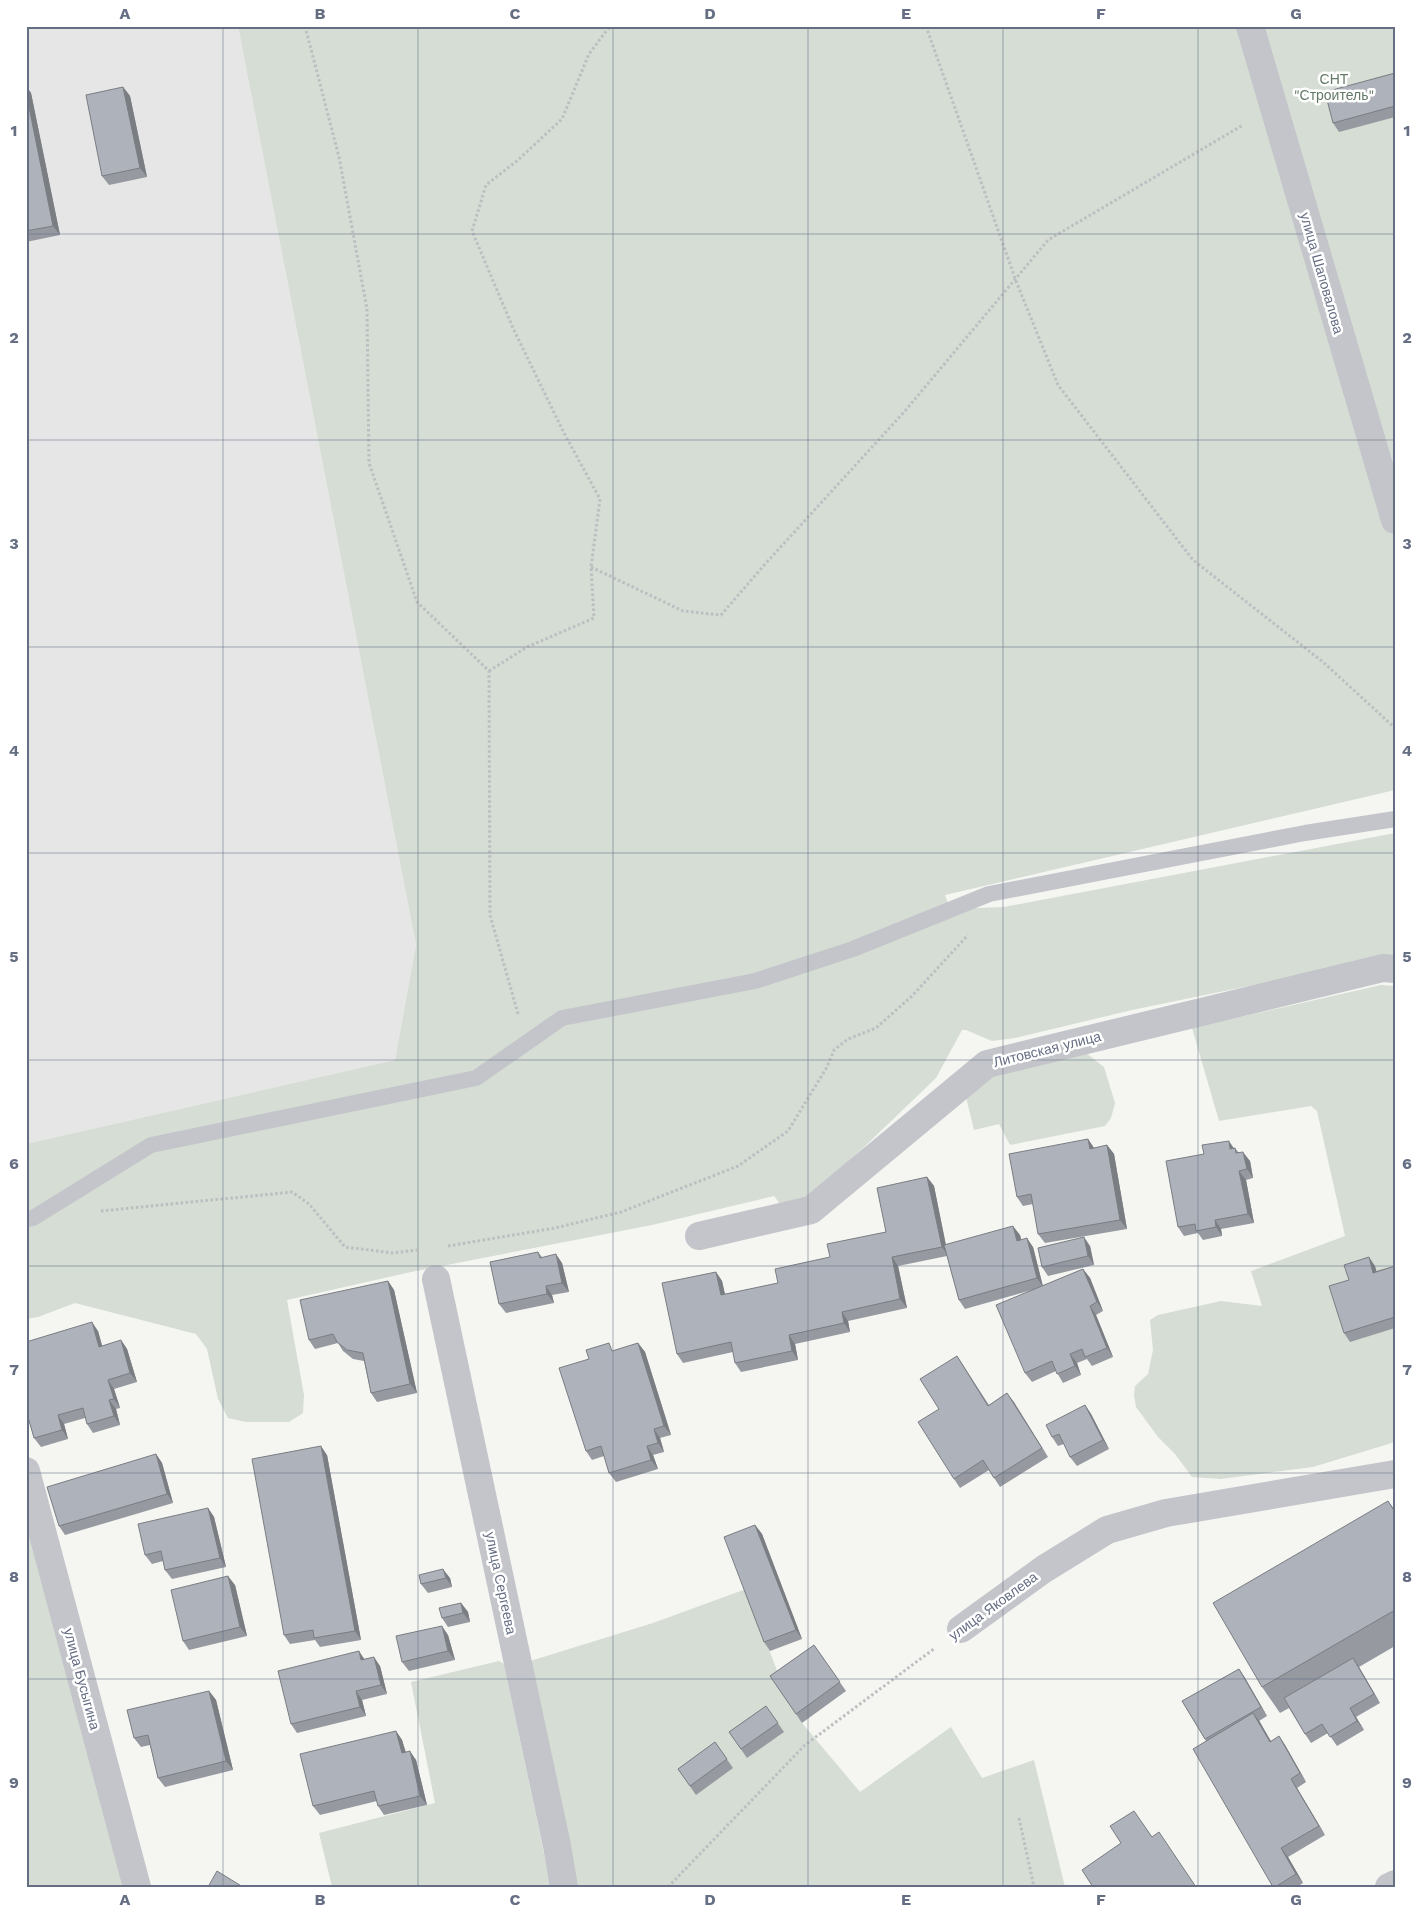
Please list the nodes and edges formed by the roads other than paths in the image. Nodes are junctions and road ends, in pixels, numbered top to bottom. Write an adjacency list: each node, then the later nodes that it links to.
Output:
1 (1250, 26): 2 (street, улица Шаповалова)
2 (1395, 520)
3 (1395, 820): 5 (lane)
4 (1389, 968): 6 (street, Литовская улица)
5 (26, 1219)
6 (699, 1236)
7 (436, 1279): 13 (street, улица Сергеева)
8 (26, 1471): 12 (street, улица Бусыгина)
9 (1395, 1474): 10 (street, улица Яковлева)
10 (961, 1629)
11 (1395, 1884): 14 (street)
12 (137, 1887)
13 (564, 1887)
14 (1389, 1887)

